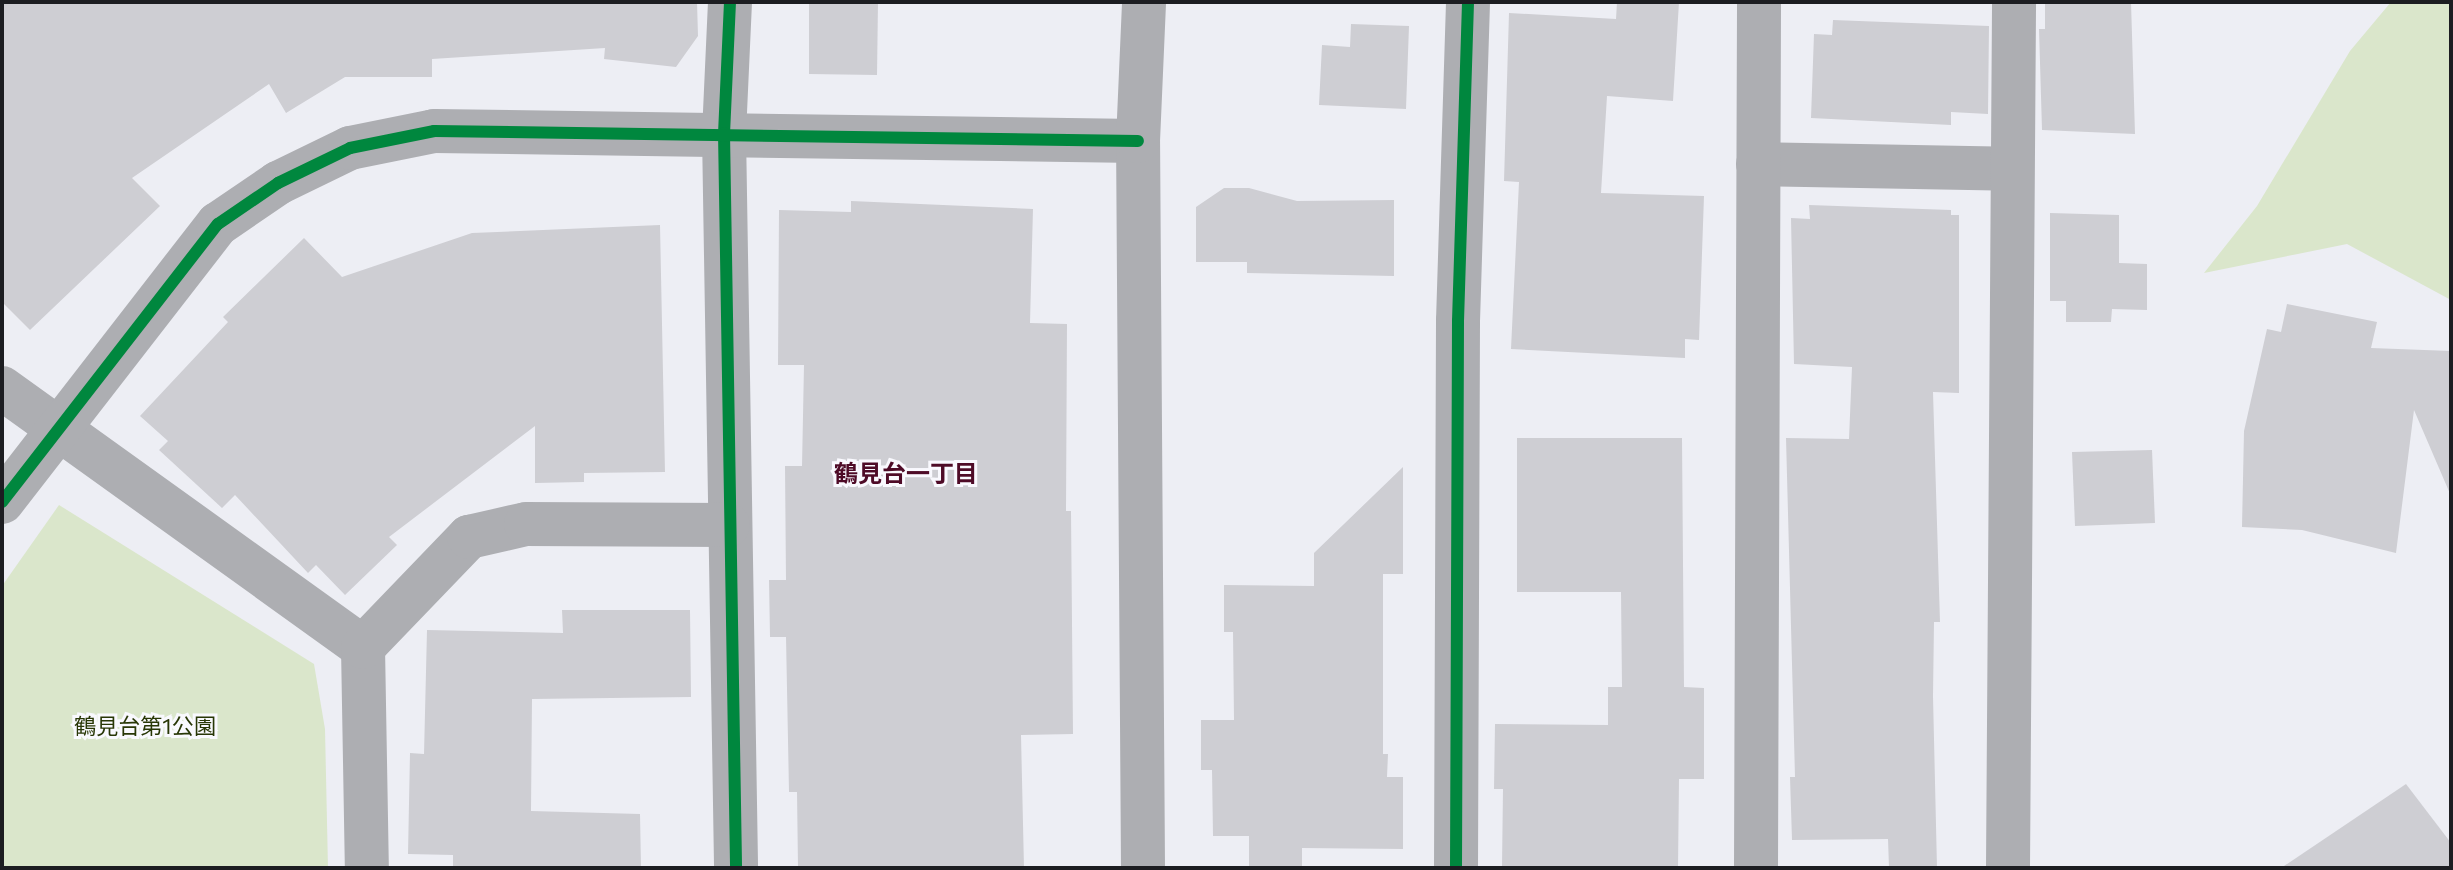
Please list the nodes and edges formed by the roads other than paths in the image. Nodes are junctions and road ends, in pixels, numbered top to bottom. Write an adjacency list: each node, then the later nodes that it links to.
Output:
1 (730, 2): 6 (street)
2 (1144, 2): 7 (street)
3 (1468, 2): 18 (street)
4 (1759, 2): 8 (street)
5 (2014, 2): 9 (street)
6 (724, 133): 7 (street); 11 (street); 13 (street)
7 (1138, 141): 17 (street)
8 (1758, 164): 9 (street); 19 (street)
9 (2010, 169): 20 (street)
10 (2, 388): 11 (street)
11 (57, 432): 12 (street); 14 (street)
12 (2, 502)
13 (728, 525): 14 (street); 16 (street)
14 (363, 647): 15 (street)
15 (367, 868)
16 (736, 868)
17 (1143, 868)
18 (1456, 868)
19 (1756, 868)
20 (2008, 868)

